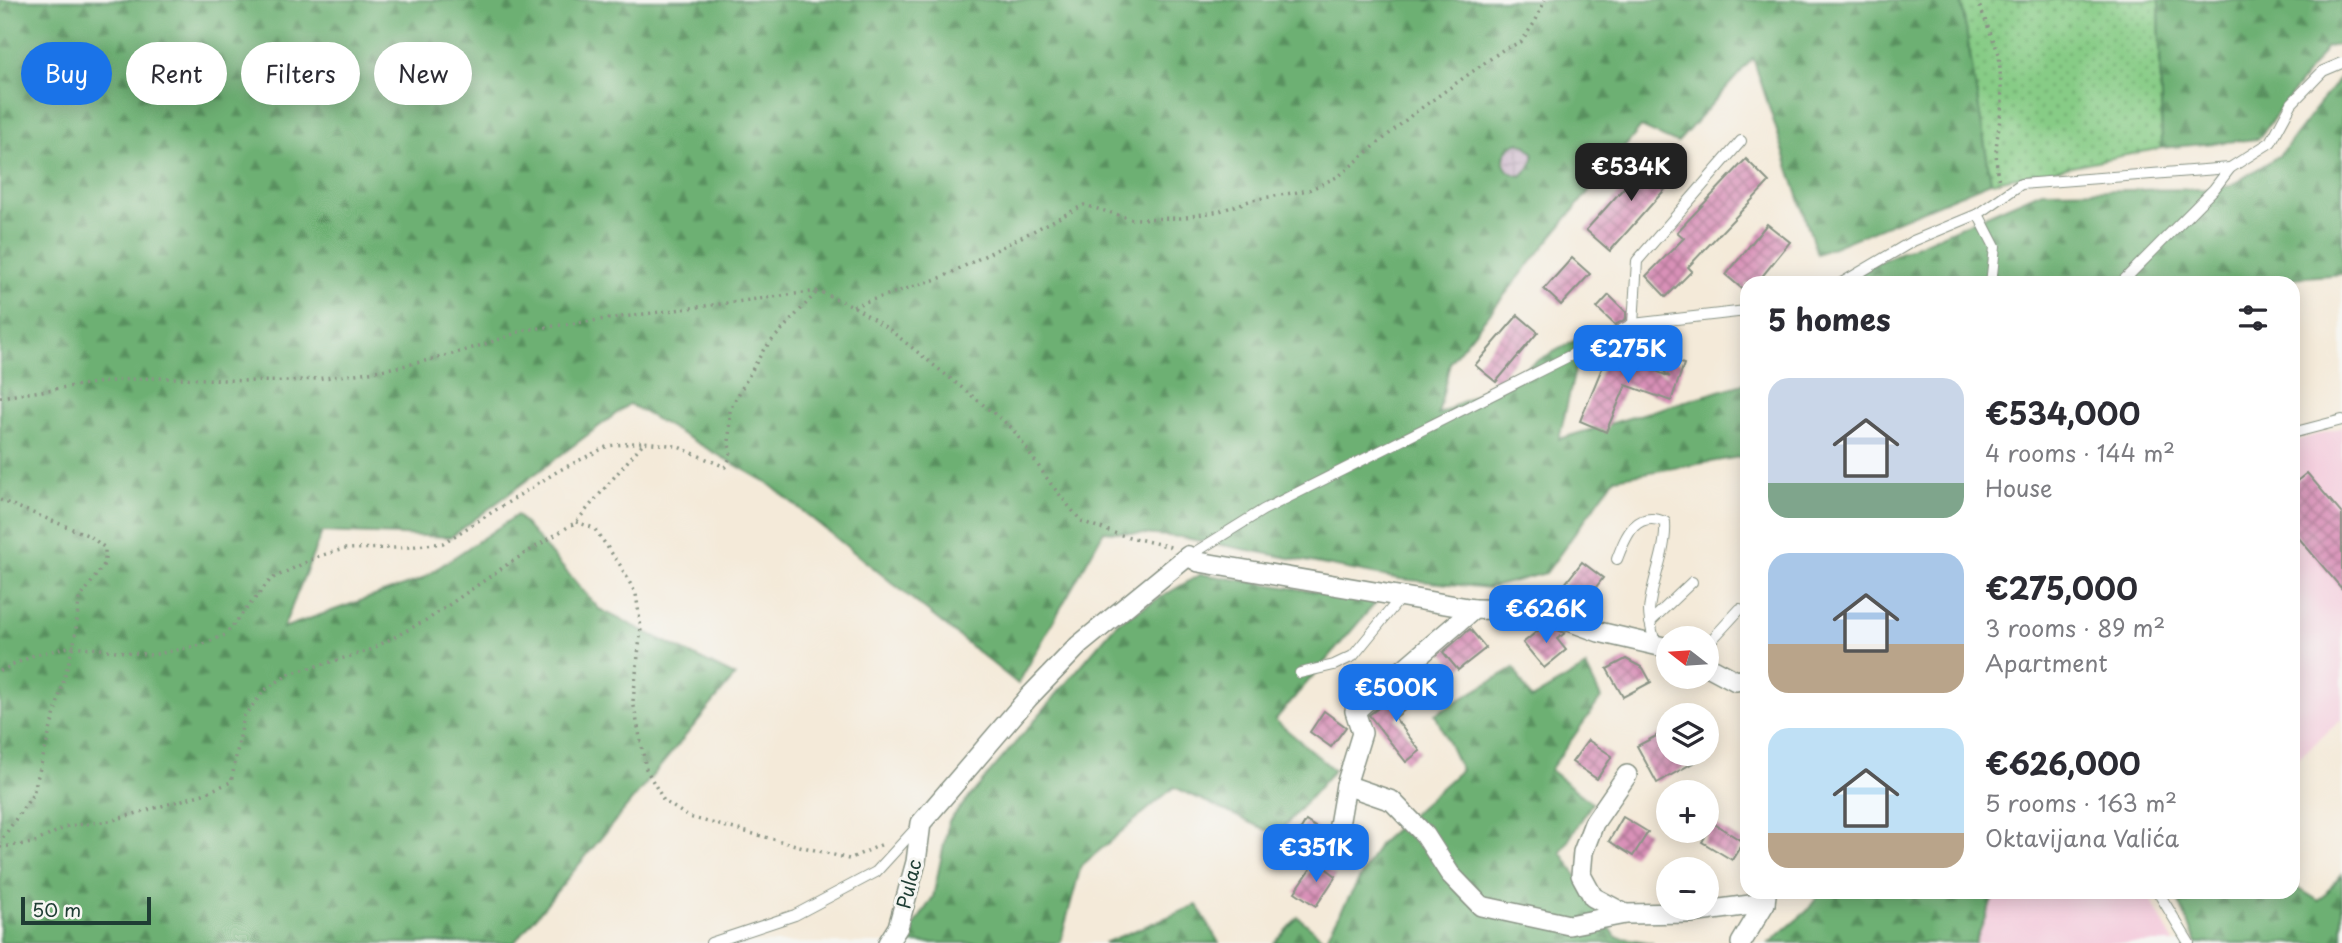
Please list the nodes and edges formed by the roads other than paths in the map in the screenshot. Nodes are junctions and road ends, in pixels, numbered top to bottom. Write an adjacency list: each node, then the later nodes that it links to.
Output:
1 (2342, 63): 3 (lane)
2 (1741, 141): 9 (lane)
3 (2230, 168): 4 (lane); 7 (lane)
4 (1978, 214): 5 (lane); 6 (lane)
5 (1854, 276)
6 (1992, 276)
7 (2128, 276)
8 (1740, 312): 9 (lane)
9 (1633, 324): 12 (lane)
10 (2342, 420): 11 (lane)
11 (2300, 431)
12 (1188, 556): 15 (street); 27 (street)
13 (1617, 559): 18 (lane)
14 (1692, 582): 18 (lane)
15 (1401, 597): 16 (street); 23 (lane)
16 (1474, 609): 21 (street); 26 (street)
17 (1740, 609): 19 (lane)
18 (1650, 622): 20 (lane)
19 (1719, 632)
20 (1656, 635)
21 (1656, 645)
22 (1719, 672): 24 (street)
23 (1300, 673)
24 (1740, 680)
25 (1627, 775): 32 (street)
26 (1346, 785): 28 (street); 32 (street)
27 (921, 823): 33 (lane); 34 (street, Pulac)
28 (1338, 831)
29 (1755, 899): 32 (street)
30 (1767, 899): 35 (street)
31 (2162, 899): 36 (lane)
32 (1625, 914)
33 (711, 943)
34 (888, 943)
35 (1741, 943)
36 (2189, 943)

